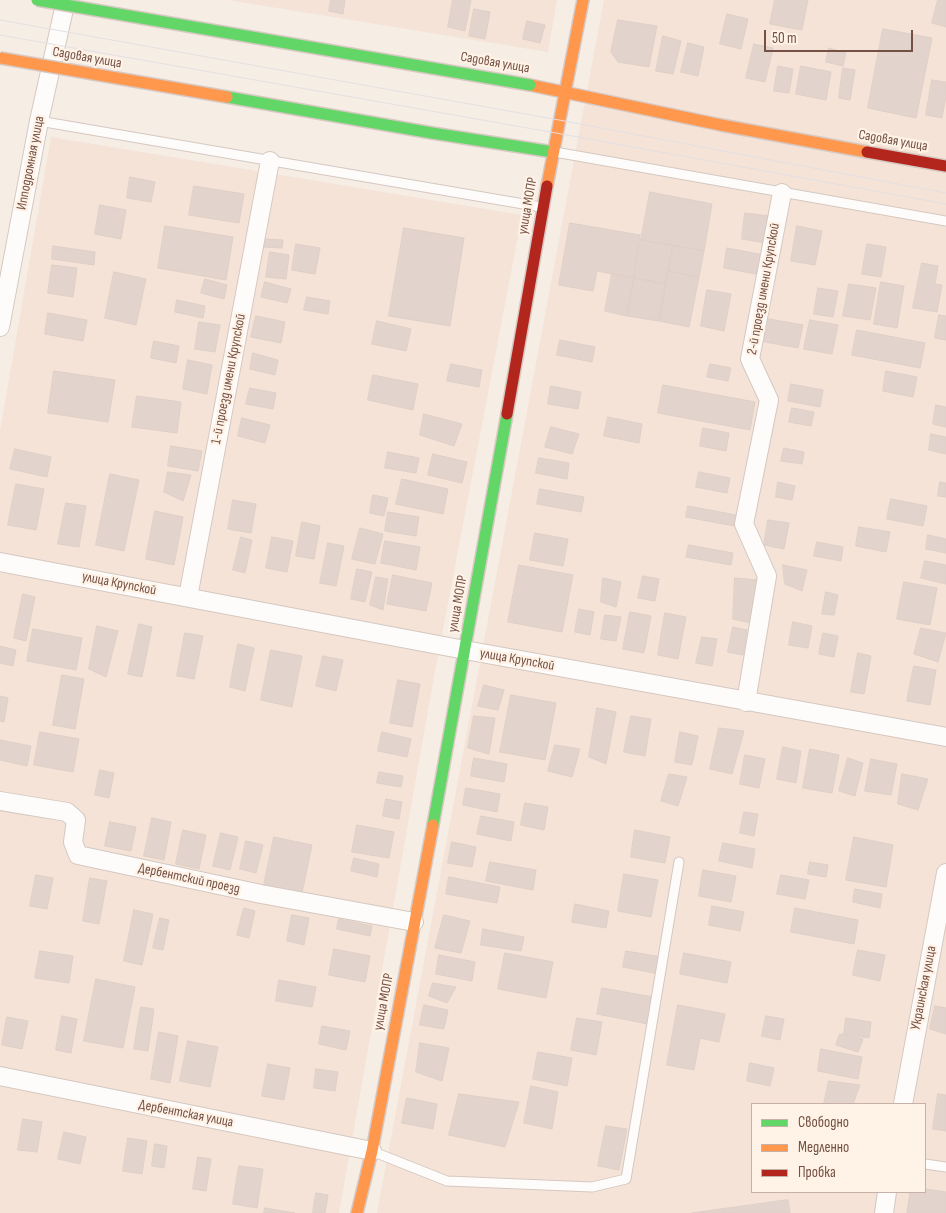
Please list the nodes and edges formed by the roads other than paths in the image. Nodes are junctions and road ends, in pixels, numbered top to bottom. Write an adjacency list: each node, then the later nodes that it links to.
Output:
1 (37, 0): 5 (main road, Садовая улица, bridge)
2 (66, 0): 6 (street, Ипподромная улица)
3 (583, 0): 5 (main road, улица МОПР)
4 (0, 58): 7 (main road, Садовая улица, bridge)
5 (564, 91): 7 (main road, улица МОПР); 9 (main road, Садовая улица)
6 (39, 121): 8 (lane); 13 (street, Ипподромная улица)
7 (553, 152): 10 (lane); 11 (main road, улица МОПР)
8 (270, 161): 11 (lane); 15 (street, 1-й проезд имени Крупской)
9 (946, 166)
10 (782, 193): 12 (lane); 17 (street, 2-й проезд имени Крупской)
11 (543, 208): 16 (main road, улица МОПР)
12 (946, 222)
13 (0, 327)
14 (0, 562): 15 (street, улица Крупской)
15 (188, 597): 16 (street, улица Крупской)
16 (465, 650): 17 (street, улица Крупской); 22 (main road, улица МОПР)
17 (746, 702): 18 (street, улица Крупской)
18 (946, 737)
19 (0, 801): 22 (street, Дербентский проезд)
20 (678, 862): 25 (lane)
21 (946, 872): 24 (street, Украинская улица)
22 (414, 922): 25 (main road, улица МОПР)
23 (0, 1076): 25 (street, Дербентская улица)
24 (903, 1103)
25 (372, 1151): 29 (main road, улица МОПР)
26 (926, 1164): 27 (lane)
27 (946, 1167)
28 (887, 1193): 30 (street)
29 (357, 1213)
30 (884, 1213)

